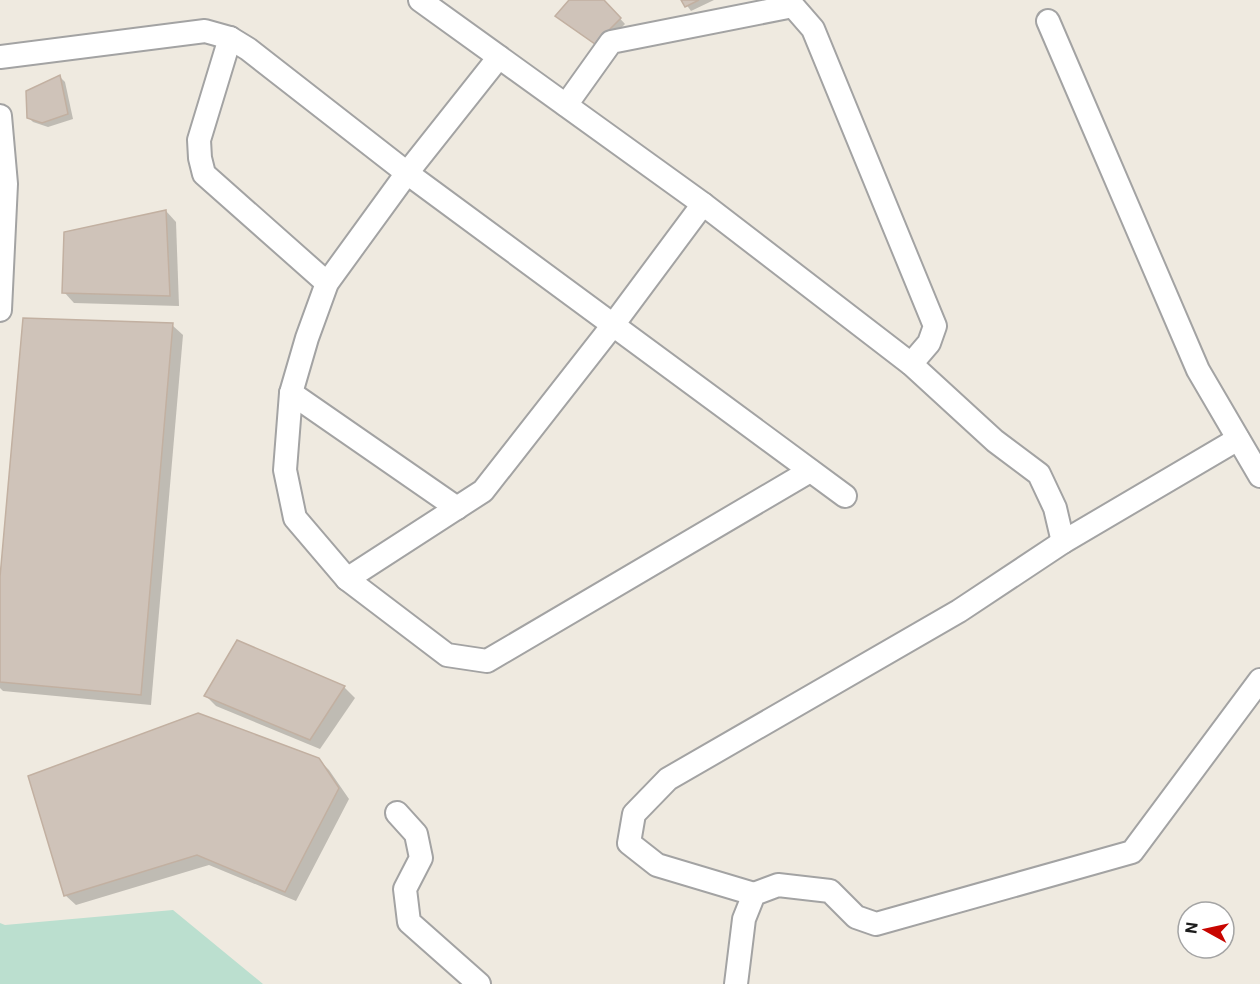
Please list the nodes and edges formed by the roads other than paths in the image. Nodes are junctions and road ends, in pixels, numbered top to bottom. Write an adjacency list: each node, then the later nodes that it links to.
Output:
1 (420, 0): 5 (street)
2 (1048, 21): 15 (street)
3 (230, 38): 4 (street); 8 (street); 10 (street)
4 (0, 57)
5 (499, 57): 6 (street); 8 (street)
6 (566, 105): 9 (street); 13 (street)
7 (0, 116): 11 (street)
8 (407, 173): 10 (street); 12 (street)
9 (703, 204): 12 (street); 13 (street)
10 (327, 283): 14 (street)
11 (0, 310)
12 (613, 325): 16 (street); 19 (street)
13 (911, 364): 20 (street)
14 (291, 393): 19 (street); 21 (street)
15 (1238, 439): 17 (street); 20 (street)
16 (810, 471): 18 (street); 21 (street)
17 (1260, 476)
18 (845, 496)
19 (457, 508): 21 (street)
20 (1063, 542): 24 (street)
21 (347, 579)
22 (1260, 680): 24 (street)
23 (397, 813): 25 (street)
24 (754, 894): 26 (street)
25 (479, 984)
26 (736, 984)

